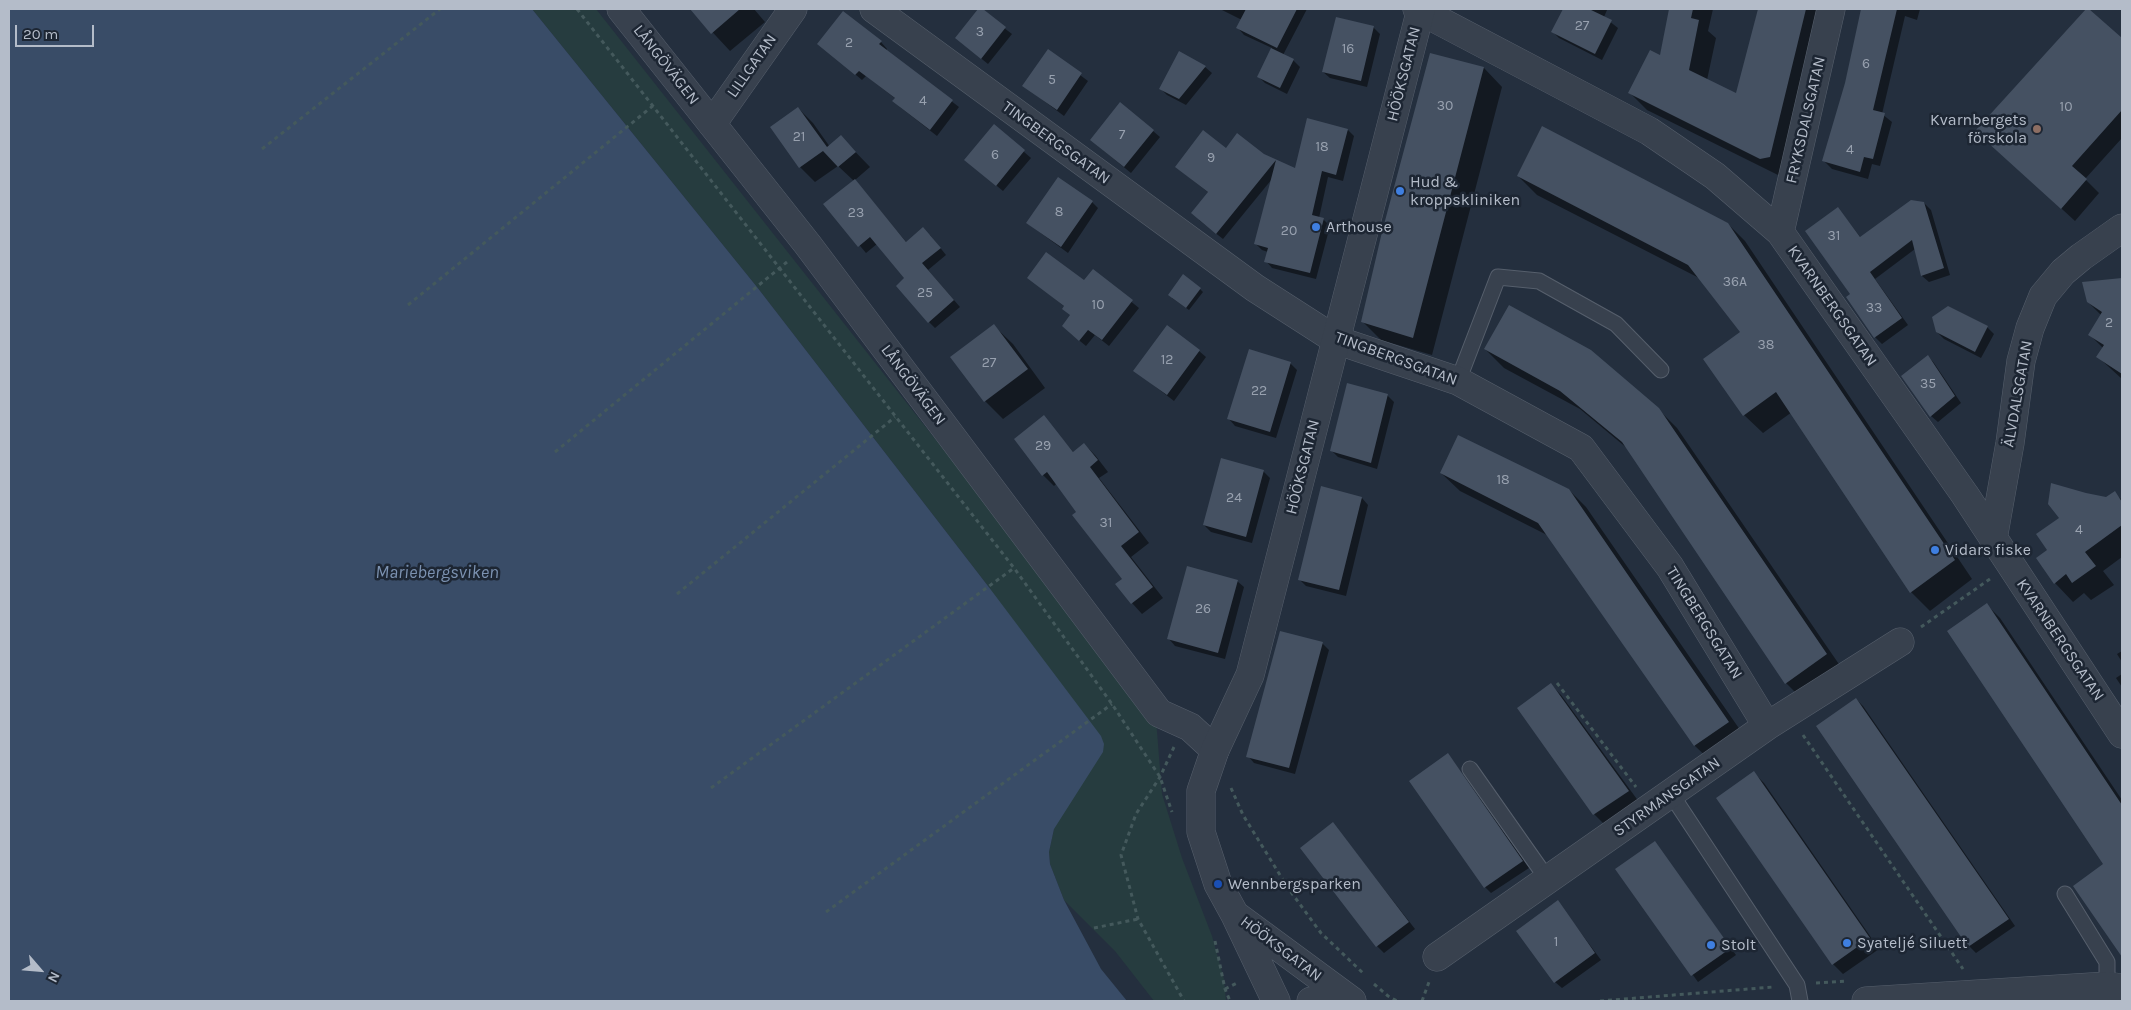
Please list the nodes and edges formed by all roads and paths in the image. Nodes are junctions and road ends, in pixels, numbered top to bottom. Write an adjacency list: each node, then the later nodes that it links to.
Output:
1 (440, 9): 10 (path)
2 (577, 9): 8 (path)
3 (621, 9): 9 (street, LÅNGÖVÄGEN)
4 (793, 9): 9 (street, LILLGATAN)
5 (874, 9): 15 (street, TINGBERGSGATAN)
6 (1419, 9): 12 (street, KVARNBERGSGATAN); 15 (street, HÖÖKSGATAN)
7 (1831, 9): 12 (street, FRYKSDALSGATAN)
8 (654, 106): 13 (path); 14 (path)
9 (712, 124): 29 (street, LÅNGÖVÄGEN)
10 (262, 149)
11 (2122, 228): 20 (street, ÄLVDALSGATAN)
12 (1780, 232): 20 (street, KVARNBERGSGATAN)
13 (778, 269): 18 (path); 19 (path)
14 (408, 305)
15 (1336, 340): 17 (street, TINGBERGSGATAN); 29 (street, HÖÖKSGATAN)
16 (1661, 370): 17 (lane)
17 (1458, 381): 27 (street, TINGBERGSGATAN)
18 (895, 417): 22 (path); 23 (path)
19 (555, 452)
20 (1993, 539): 21 (street, KVARNBERGSGATAN)
21 (2010, 565): 24 (path); 28 (street, KVARNBERGSGATAN)
22 (1014, 568): 26 (path); 31 (path)
23 (677, 594)
24 (1900, 642): 27 (street, STYRMANSGATAN)
25 (1557, 682): 32 (path)
26 (1112, 704): 35 (path); 37 (path)
27 (1778, 720): 32 (street, STYRMANSGATAN); 40 (path)
28 (2122, 734)
29 (1214, 750): 36 (street, HÖÖKSGATAN); 41 (path)
30 (1470, 769): 33 (lane)
31 (711, 788)
32 (1661, 801): 33 (street, STYRMANSGATAN); 50 (lane)
33 (1548, 880): 39 (street, STYRMANSGATAN)
34 (2064, 894): 43 (lane)
35 (826, 912)
36 (1235, 915): 46 (street, HÖÖKSGATAN); 48 (street, HÖÖKSGATAN)
37 (1138, 918): 38 (path); 45 (path)
38 (1094, 928)
39 (1437, 957)
40 (1963, 970)
41 (1366, 976)
42 (1373, 982): 49 (path)
43 (2110, 984): 44 (street)
44 (2057, 990): 51 (street); 52 (street)
45 (1184, 1001)
46 (1276, 1001)
47 (1311, 1001): 48 (street)
48 (1351, 1001)
49 (1397, 1001)
50 (1800, 1001)
51 (1866, 1001)
52 (2083, 1001)

